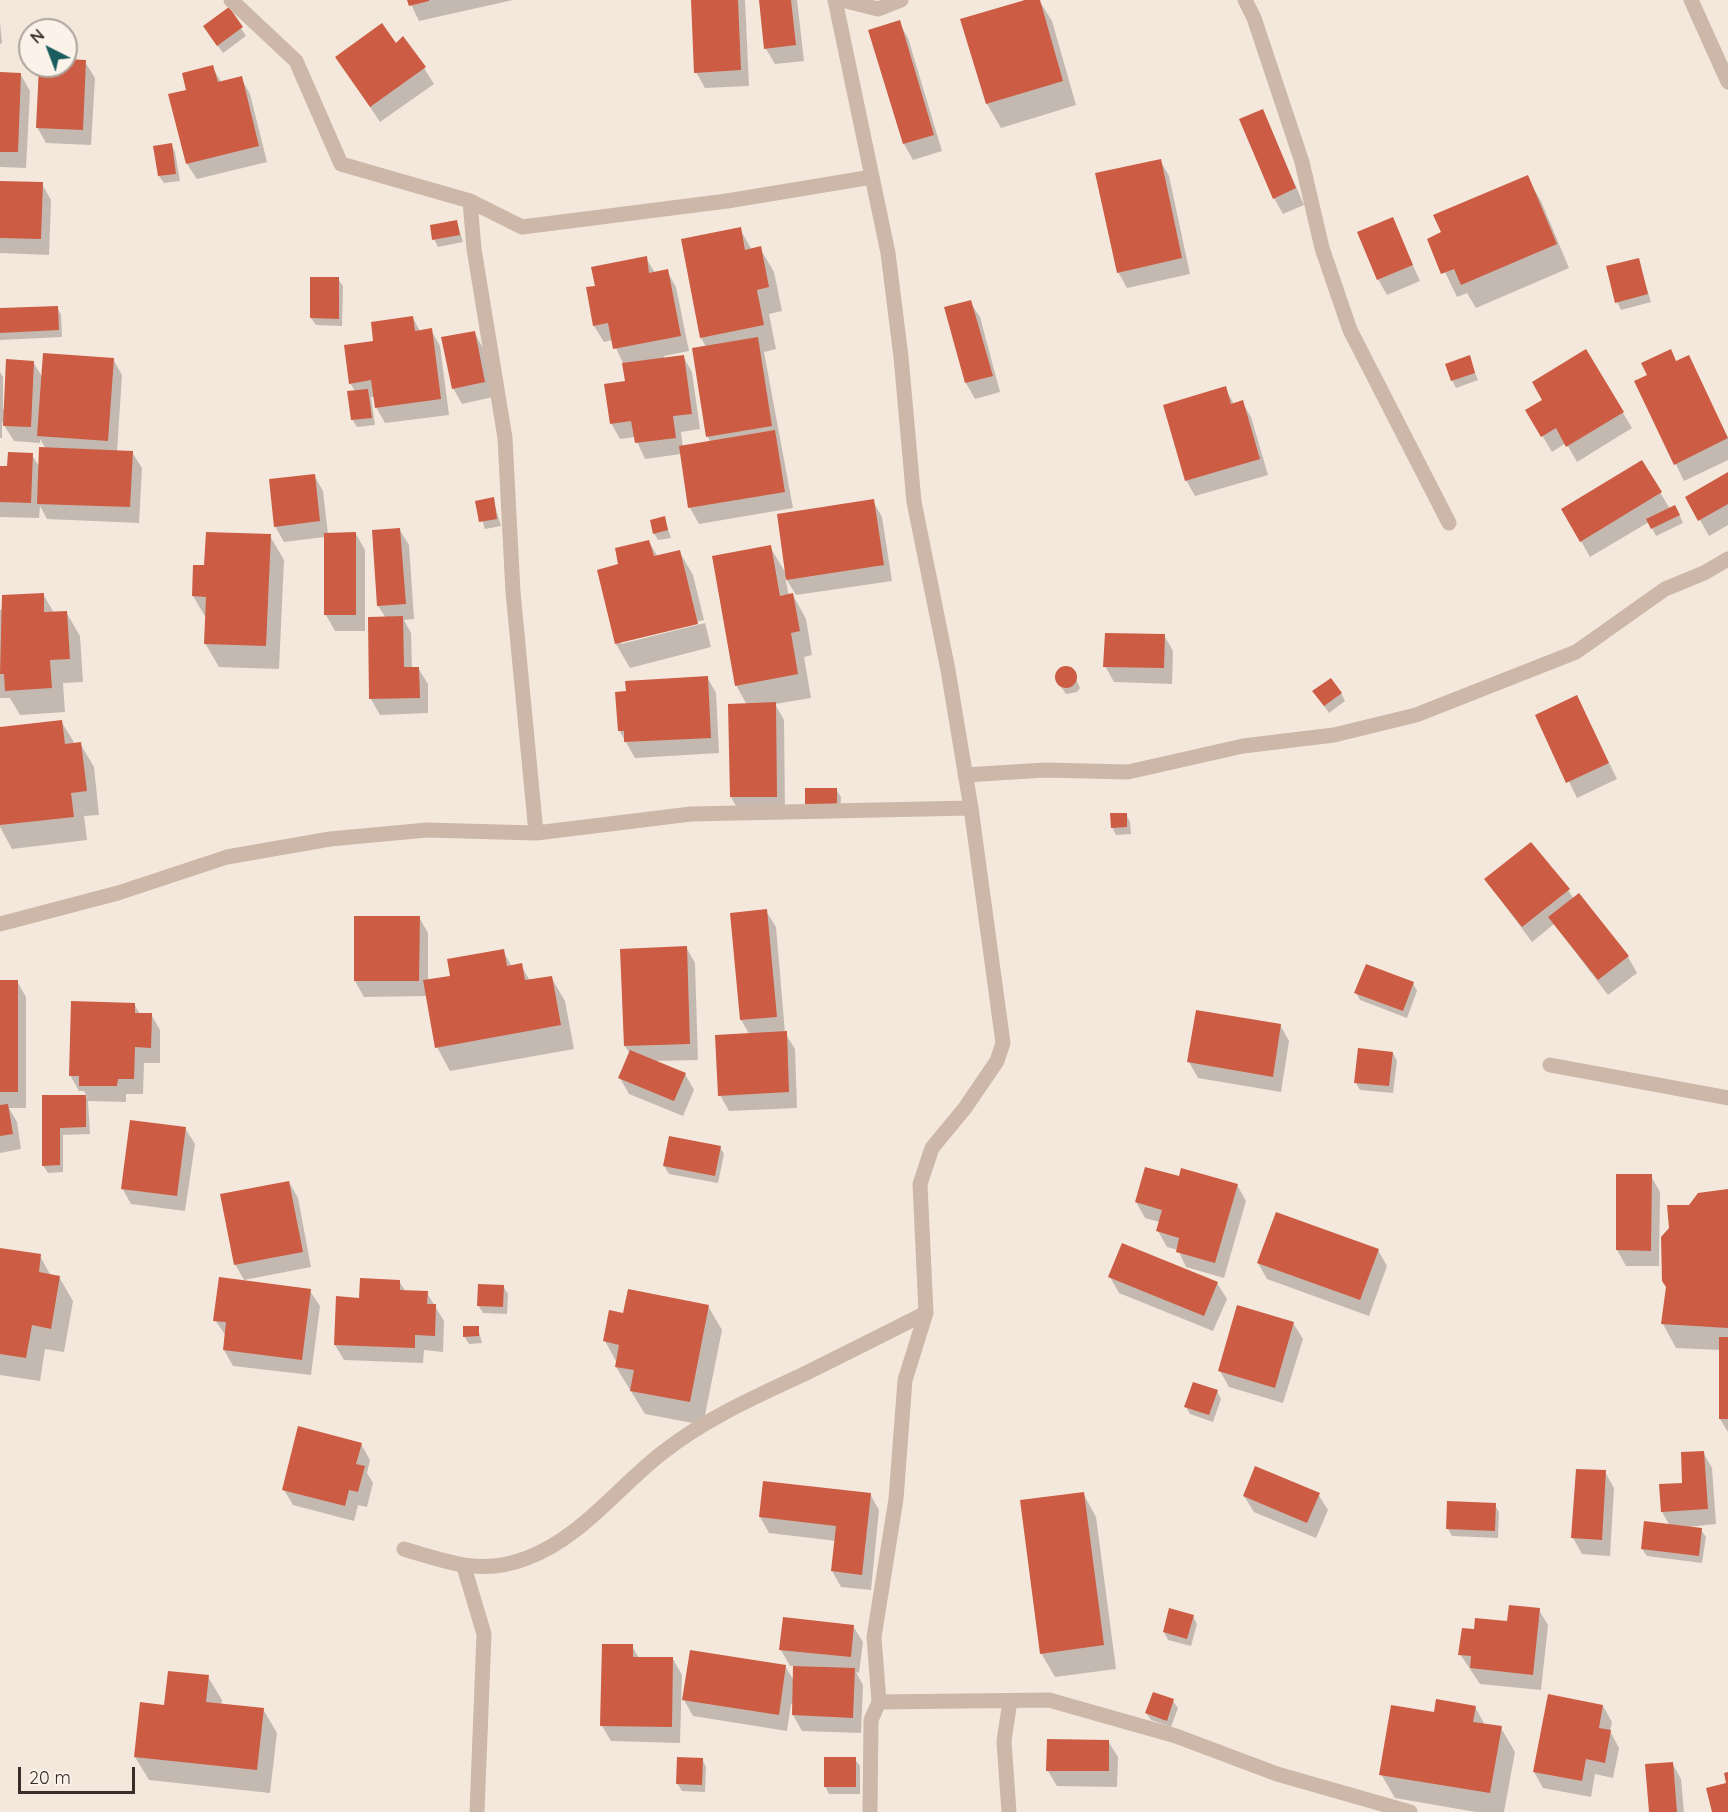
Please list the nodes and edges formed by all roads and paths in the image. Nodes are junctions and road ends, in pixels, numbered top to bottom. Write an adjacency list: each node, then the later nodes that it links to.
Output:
1 (231, 0): 9 (street)
2 (835, 0): 8 (street)
3 (842, 0): 4 (street)
4 (901, 0)
5 (1245, 0): 10 (street)
6 (1691, 0): 7 (street)
7 (1728, 82)
8 (872, 177): 9 (street); 12 (street)
9 (470, 201): 14 (street)
10 (1449, 523)
11 (1728, 560): 12 (street)
12 (965, 776): 13 (street)
13 (971, 808): 14 (street); 18 (street)
14 (536, 833): 15 (street)
15 (0, 924)
16 (1550, 1065): 17 (street)
17 (1728, 1098)
18 (926, 1312): 20 (street); 22 (street)
19 (404, 1549): 20 (street)
20 (464, 1567): 23 (street)
21 (1010, 1701): 22 (street); 25 (street); 26 (street)
22 (879, 1702): 24 (street)
23 (477, 1812)
24 (870, 1812)
25 (1009, 1812)
26 (1410, 1812)

